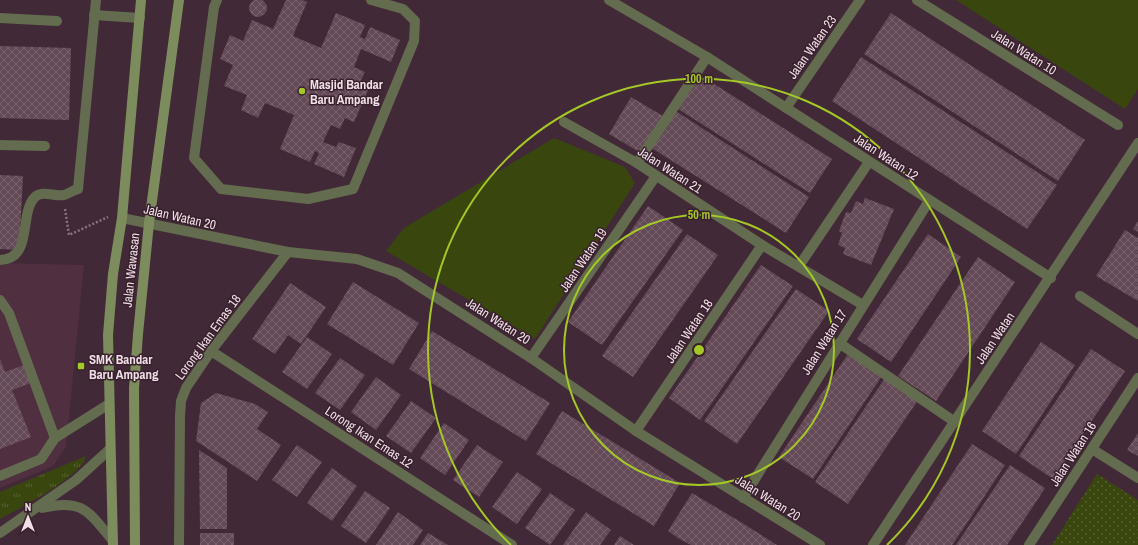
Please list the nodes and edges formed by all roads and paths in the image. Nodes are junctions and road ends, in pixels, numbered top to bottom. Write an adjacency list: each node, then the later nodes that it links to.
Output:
1 (96, 0): 9 (street)
2 (141, 0): 11 (main road, Jalan Wawasan)
3 (179, 0): 26 (main road, Jalan Wawasan)
4 (217, 0): 5 (street)
5 (372, 0)
6 (609, 0): 13 (street, Jalan Watan 12)
7 (860, 0): 14 (street, Jalan Watan 23)
8 (917, 0): 16 (street, Jalan Watan 10)
9 (94, 15): 11 (street); 23 (street)
10 (0, 18): 12 (street)
11 (140, 18): 25 (main road, Jalan Wawasan)
12 (57, 21)
13 (707, 57): 14 (street, Jalan Watan 12); 21 (street)
14 (786, 108): 20 (street, Jalan Watan 12)
15 (564, 122): 21 (street, Jalan Watan 21)
16 (1118, 125)
17 (1138, 143): 31 (street, Jalan Watan)
18 (0, 145): 19 (street)
19 (45, 146)
20 (869, 162): 24 (street, Jalan Watan 12); 30 (street)
21 (637, 163): 22 (street, Jalan Watan 21)
22 (656, 176): 27 (street, Jalan Watan 21); 38 (street, Jalan Watan 19)
23 (63, 195): 25 (path); 29 (street)
24 (929, 201): 31 (street, Jalan Watan 12); 34 (street, Jalan Watan 17)
25 (122, 214): 26 (street, Jalan Watan 20); 40 (main road, Jalan Wawasan)
26 (149, 223): 28 (street, Jalan Watan 20); 52 (main road, Jalan Wawasan)
27 (762, 245): 30 (street, Jalan Watan 21); 42 (street, Jalan Watan 18)
28 (288, 252): 37 (street, Lorong Ikan Emas 18); 38 (street, Jalan Watan 20)
29 (0, 260)
30 (798, 266): 34 (street, Jalan Watan 21)
31 (1051, 278): 41 (street, Jalan Watan)
32 (1080, 296): 35 (street)
33 (0, 300): 43 (street)
34 (863, 305): 36 (street, Jalan Watan 17)
35 (1138, 334)
36 (839, 343): 41 (street); 48 (street, Jalan Watan 17)
37 (212, 351): 53 (street, Lorong Ikan Emas 18); 54 (street, Lorong Ikan Emas 12)
38 (531, 358): 42 (street, Jalan Watan 20)
39 (1138, 378): 45 (street, Jalan Watan 16)
40 (109, 404): 43 (street); 44 (main road, Jalan Wawasan)
41 (955, 422): 56 (street, Jalan Watan)
42 (636, 431): 48 (street, Jalan Watan 20)
43 (55, 438): 46 (street)
44 (110, 449): 49 (street); 51 (main road, Jalan Wawasan)
45 (1092, 449): 47 (street); 57 (street, Jalan Watan 16)
46 (0, 476)
47 (1138, 478)
48 (743, 498): 55 (street, Jalan Watan 20)
49 (36, 509): 50 (street); 51 (street)
50 (0, 533)
51 (113, 543)
52 (135, 545)
53 (179, 545)
54 (512, 545)
55 (820, 545)
56 (873, 545)
57 (1029, 545)

